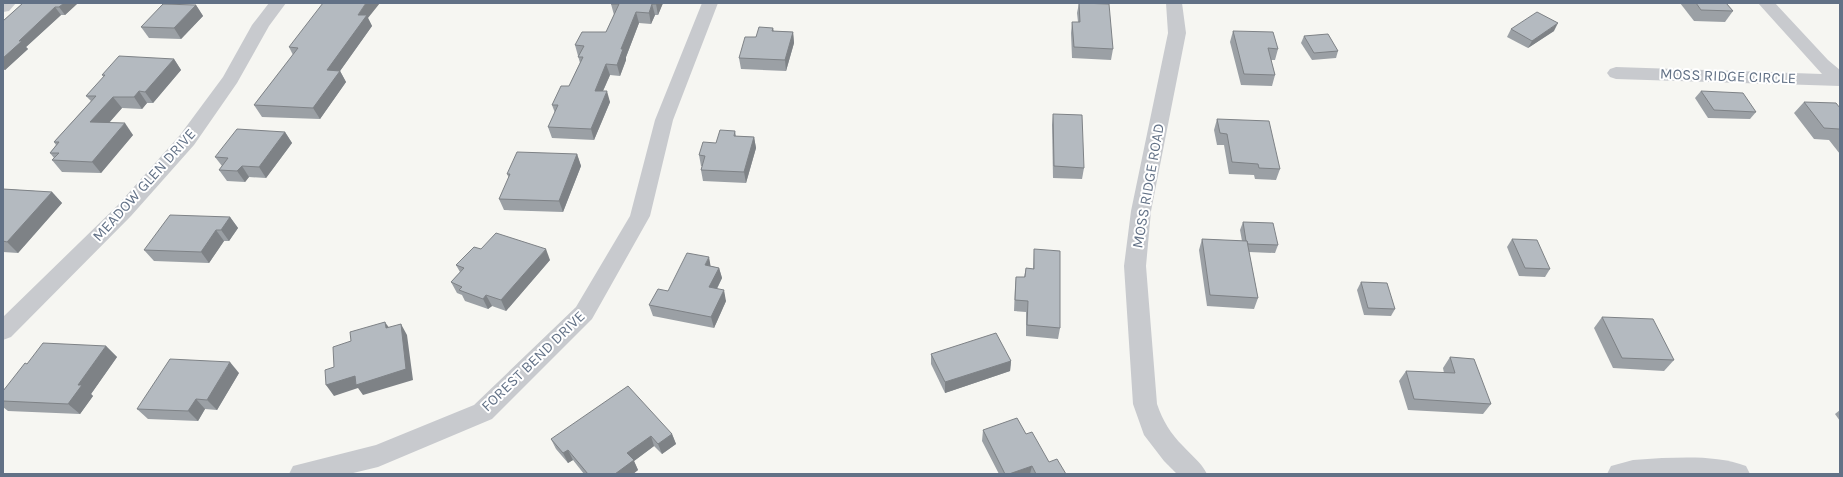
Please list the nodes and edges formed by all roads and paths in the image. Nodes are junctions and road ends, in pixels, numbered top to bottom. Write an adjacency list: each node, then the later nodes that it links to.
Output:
1 (8, 3): 6 (street)
2 (278, 3): 9 (street, MEADOW GLEN DRIVE)
3 (710, 3): 10 (street, FOREST BEND DRIVE)
4 (1174, 3): 11 (street, MOSS RIDGE ROAD)
5 (1766, 3): 8 (street)
6 (3, 8)
7 (1616, 73): 8 (street, MOSS RIDGE CIRCLE)
8 (1840, 80)
9 (3, 331)
10 (302, 474)
11 (1194, 474)
12 (1620, 474): 13 (street)
13 (1737, 474)

